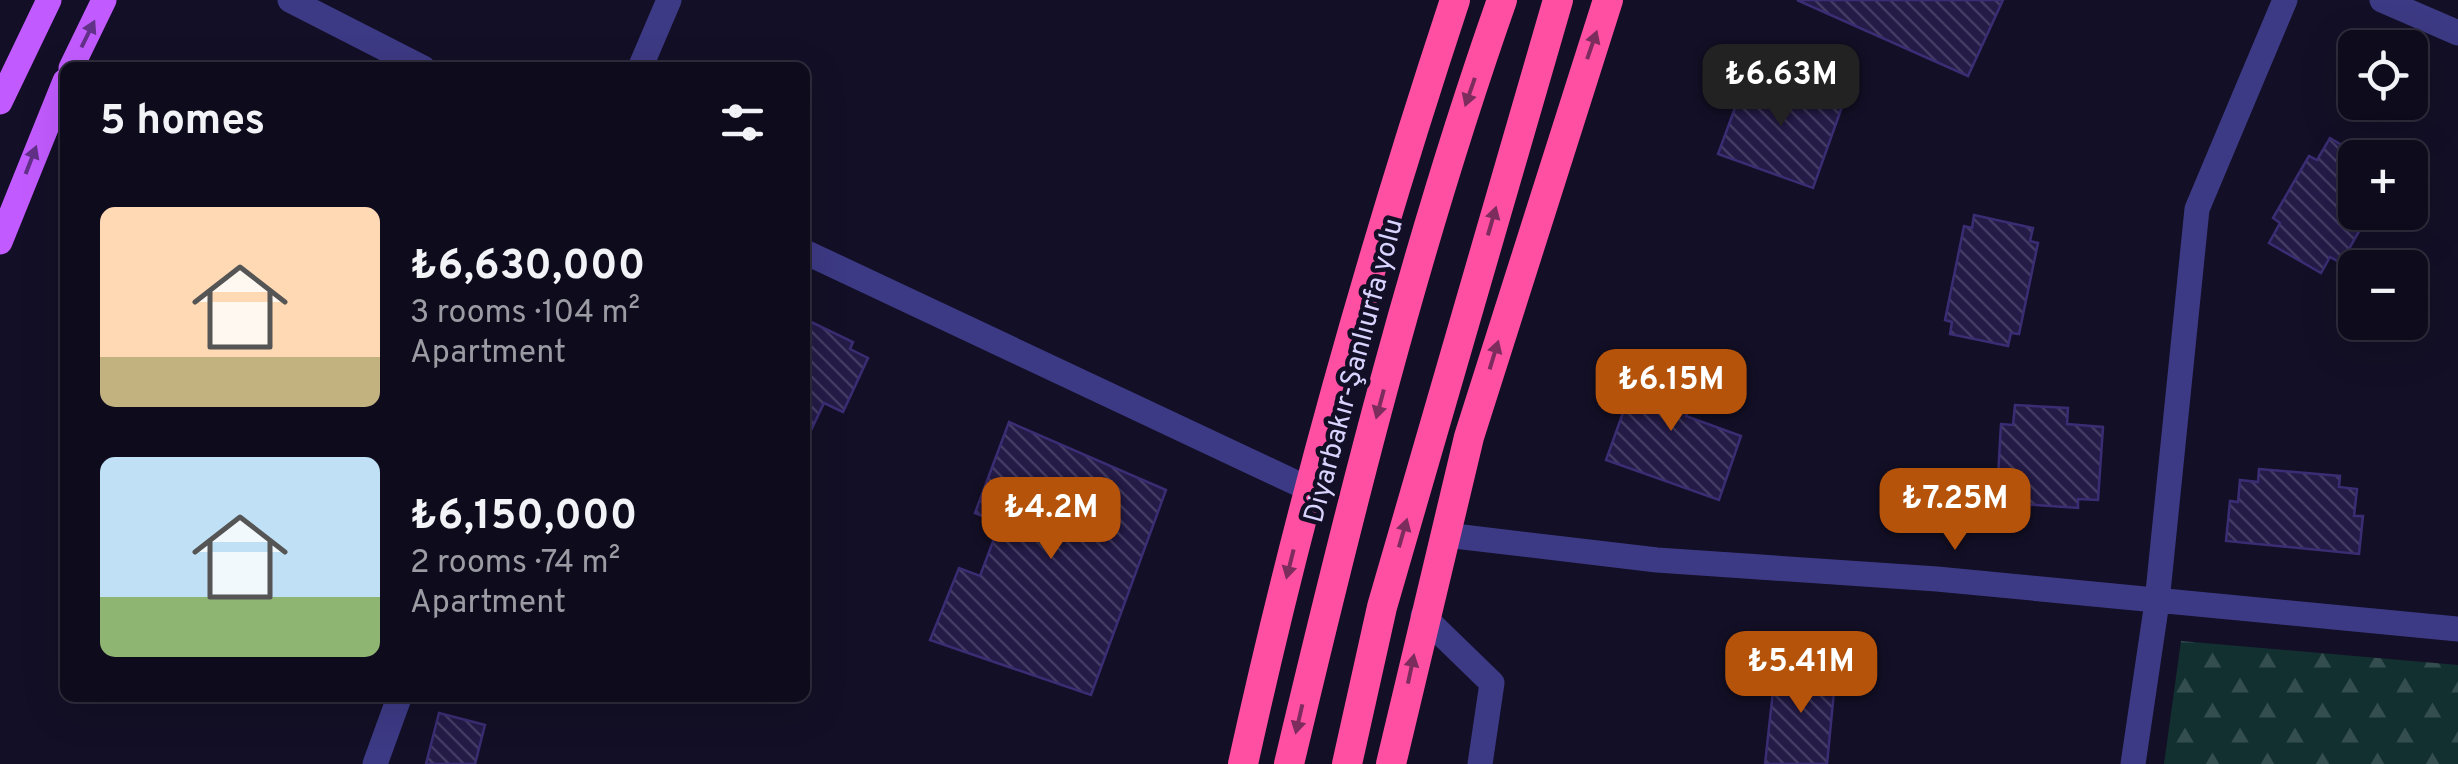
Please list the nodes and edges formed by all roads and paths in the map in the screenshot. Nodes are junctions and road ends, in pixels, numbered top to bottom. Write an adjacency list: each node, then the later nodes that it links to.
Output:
1 (49, 0): 16 (main road)
2 (104, 0): 12 (main road, one-way to 2)
3 (290, 0): 13 (street)
4 (670, 0): 14 (street)
5 (1455, 0): 19 (highway)
6 (1502, 0): 27 (highway, Diyarbakır-Şanlıurfa yolu, one-way to 27)
7 (1558, 0): 28 (highway, one-way to 7)
8 (1608, 0): 20 (highway, one-way to 8)
9 (2285, 0): 21 (street)
10 (2382, 0): 11 (street)
11 (2458, 33)
12 (74, 62)
13 (412, 62)
14 (643, 62)
15 (60, 92): 17 (main road, one-way to 15)
16 (0, 102)
17 (0, 242)
18 (810, 254): 19 (street)
19 (1309, 489): 26 (highway, one-way to 26)
20 (1446, 536): 21 (street); 22 (highway)
21 (2157, 602): 23 (street); 31 (street)
22 (1423, 616): 29 (highway, one-way to 22); 30 (street)
23 (2458, 630)
24 (397, 702): 25 (street)
25 (374, 764)
26 (1243, 764)
27 (1288, 764)
28 (1347, 764)
29 (1391, 764)
30 (1480, 764)
31 (2133, 764)

